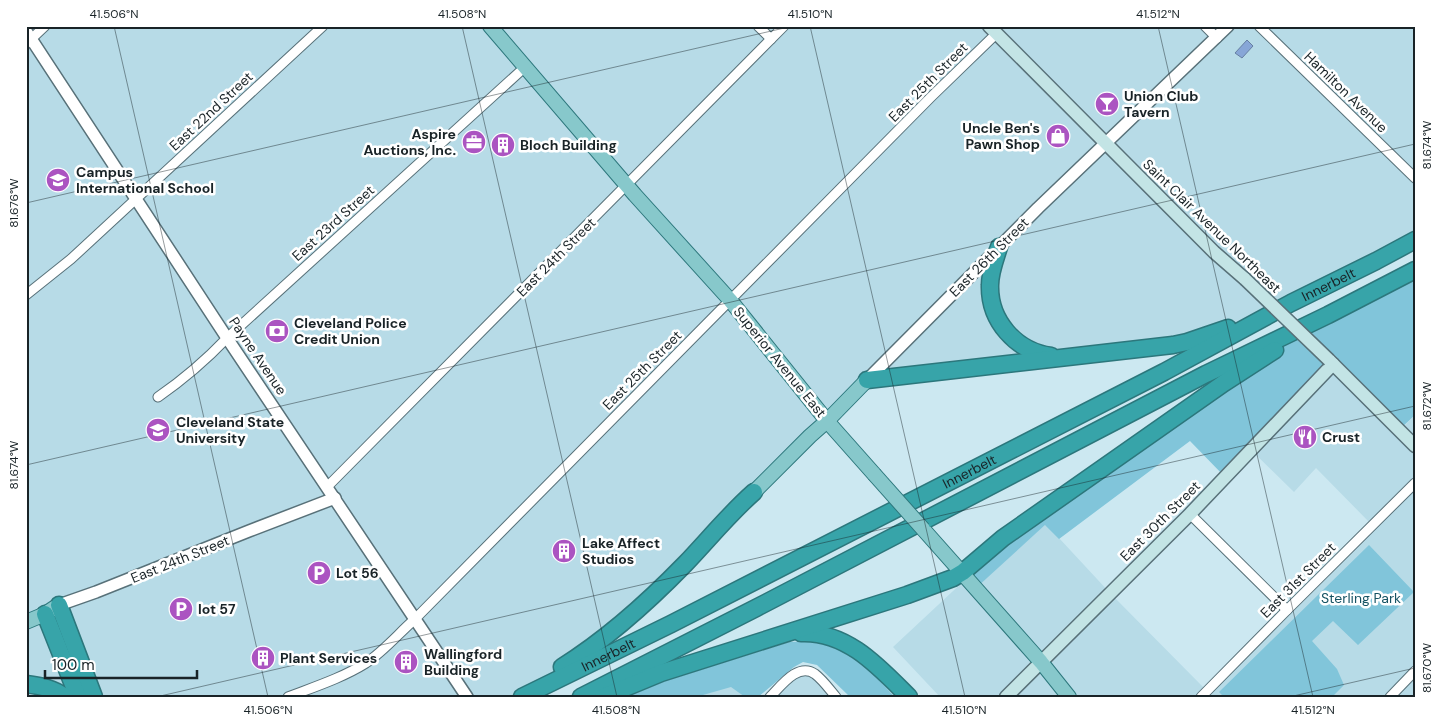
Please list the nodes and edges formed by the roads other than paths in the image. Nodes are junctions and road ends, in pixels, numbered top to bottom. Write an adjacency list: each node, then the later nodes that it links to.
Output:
1 (45, 26): 10 (street)
2 (323, 26): 17 (street, East 22nd Street)
3 (490, 26): 13 (main road, Superior Avenue East)
4 (758, 26): 12 (street)
5 (784, 26): 12 (street, East 24th Street)
6 (1205, 26): 11 (street)
7 (1228, 26): 11 (street, East 26th Street)
8 (1259, 26): 15 (street, Hamilton Avenue)
9 (993, 30): 14 (main road, Saint Clair Avenue Northeast); 22 (street, East 25th Street)
10 (28, 38): 17 (street, Payne Avenue)
11 (1217, 38): 14 (street, East 26th Street)
12 (771, 39): 16 (street, East 24th Street)
13 (525, 67): 16 (main road, Superior Avenue East); 25 (street, East 23rd Street)
14 (1106, 144): 19 (street, East 26th Street); 27 (main road, Saint Clair Avenue Northeast, bridge)
15 (1415, 178)
16 (627, 186): 22 (main road, Superior Avenue East); 33 (street, East 24th Street)
17 (136, 198): 21 (street, East 22nd Street); 25 (street, Payne Avenue)
18 (1415, 240): 23 (highway, Innerbelt)
19 (999, 248): 26 (highway); 28 (street, East 26th Street)
20 (1415, 270): 24 (highway, Innerbelt)
21 (26, 295)
22 (730, 300): 30 (main road, Superior Avenue East); 40 (street, East 25th Street)
23 (1291, 303): 26 (highway); 52 (highway, Innerbelt)
24 (1328, 315): 37 (highway); 53 (highway, Innerbelt)
25 (228, 338): 29 (street, East 23rd Street); 33 (street, Payne Avenue)
26 (1066, 358): 28 (highway)
27 (1331, 362): 31 (main road, Saint Clair Avenue Northeast); 36 (main road, East 30th Street)
28 (867, 380): 30 (main road, East 26th Street)
29 (158, 397)
30 (827, 421): 34 (main road, East 26th Street); 37 (main road, Superior Avenue East, bridge)
31 (1415, 446)
32 (1415, 483): 39 (street, East 31st Street)
33 (328, 488): 35 (street, Payne Avenue)
34 (754, 492): 51 (highway)
35 (334, 498): 38 (street, East 24th Street); 40 (street, Payne Avenue)
36 (1190, 514): 39 (street); 43 (main road, East 30th Street)
37 (962, 572): 42 (highway); 43 (main road, Superior Avenue East)
38 (52, 610): 41 (main road, East 24th Street); 48 (highway); 49 (highway)
39 (1287, 610): 60 (street, East 31st Street)
40 (415, 619): 46 (street, Payne Avenue); 50 (street, East 25th Street)
41 (26, 622)
42 (786, 634): 54 (highway); 57 (highway)
43 (1041, 662): 58 (main road, East 30th Street); 59 (main road, Superior Avenue East)
44 (1415, 671): 61 (street)
45 (26, 684): 47 (highway)
46 (464, 693)
47 (65, 697)
48 (78, 697)
49 (94, 697)
50 (288, 697)
51 (516, 697)
52 (522, 697)
53 (581, 697)
54 (603, 697)
55 (770, 697): 56 (street)
56 (836, 697)
57 (910, 697)
58 (1006, 697)
59 (1069, 697)
60 (1201, 697)
61 (1390, 697)

